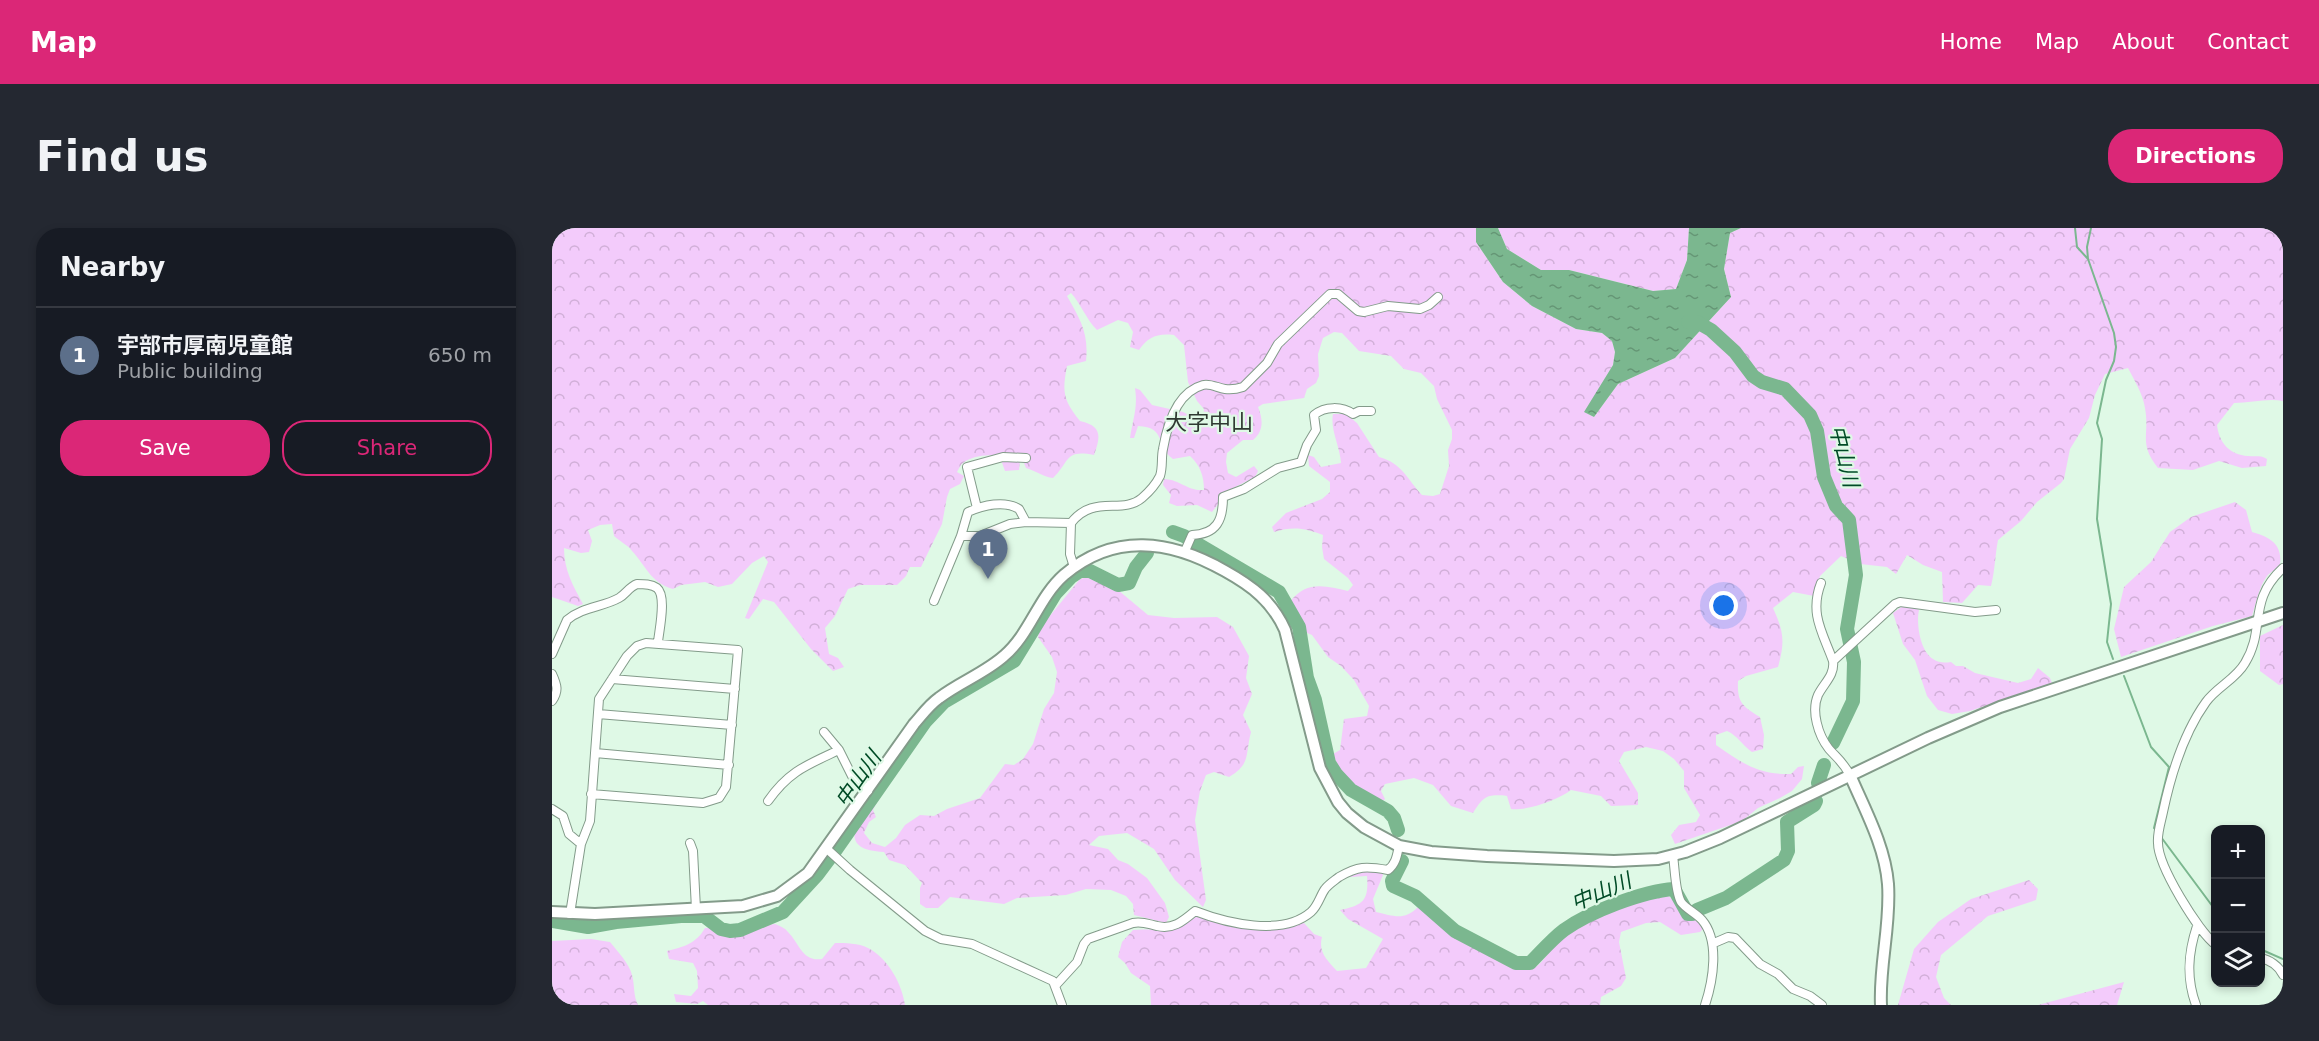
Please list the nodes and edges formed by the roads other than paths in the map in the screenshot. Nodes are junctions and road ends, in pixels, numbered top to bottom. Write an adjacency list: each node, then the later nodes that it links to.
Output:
1 (1438, 297): 6 (street)
2 (1371, 411): 8 (street)
3 (1026, 458): 4 (street)
4 (978, 508): 5 (street); 7 (street)
5 (1026, 522): 6 (street); 7 (street)
6 (1071, 523): 9 (street)
7 (961, 536): 12 (street)
8 (1185, 551): 9 (main road); 36 (main road)
9 (1074, 567): 30 (main road)
10 (2283, 568): 15 (street)
11 (1821, 583): 18 (street)
12 (934, 601)
13 (1996, 610): 18 (street)
14 (2283, 614): 15 (main road)
15 (2257, 622): 29 (main road); 42 (street)
16 (658, 642): 17 (street); 20 (street); 21 (street)
17 (552, 654)
18 (1833, 661): 29 (street)
19 (552, 674): 22 (street)
20 (612, 679): 21 (street); 23 (street)
21 (735, 688): 24 (street)
22 (552, 701)
23 (598, 714): 24 (street); 27 (street)
24 (732, 725): 28 (street)
25 (824, 732): 26 (street)
26 (839, 750): 30 (street); 32 (street)
27 (595, 753): 28 (street); 31 (street)
28 (729, 765): 31 (street)
29 (1850, 775): 38 (main road); 51 (main road)
30 (868, 791): 37 (main road)
31 (591, 794): 35 (street)
32 (768, 801)
33 (552, 809): 35 (street)
34 (690, 843): 39 (street)
35 (581, 844): 41 (street)
36 (1399, 846): 38 (main road); 47 (street)
37 (832, 852): 39 (main road); 47 (street)
38 (1673, 856): 44 (street)
39 (696, 909): 41 (main road)
40 (552, 912): 41 (main road)
41 (570, 914)
42 (2197, 926): 43 (street); 52 (street)
43 (2211, 940)
44 (1714, 943): 49 (street); 50 (street)
45 (2265, 959): 46 (street)
46 (2283, 975)
47 (1056, 985): 48 (street)
48 (1062, 1005)
49 (1705, 1005)
50 (1822, 1005)
51 (1881, 1005)
52 (2196, 1005)

